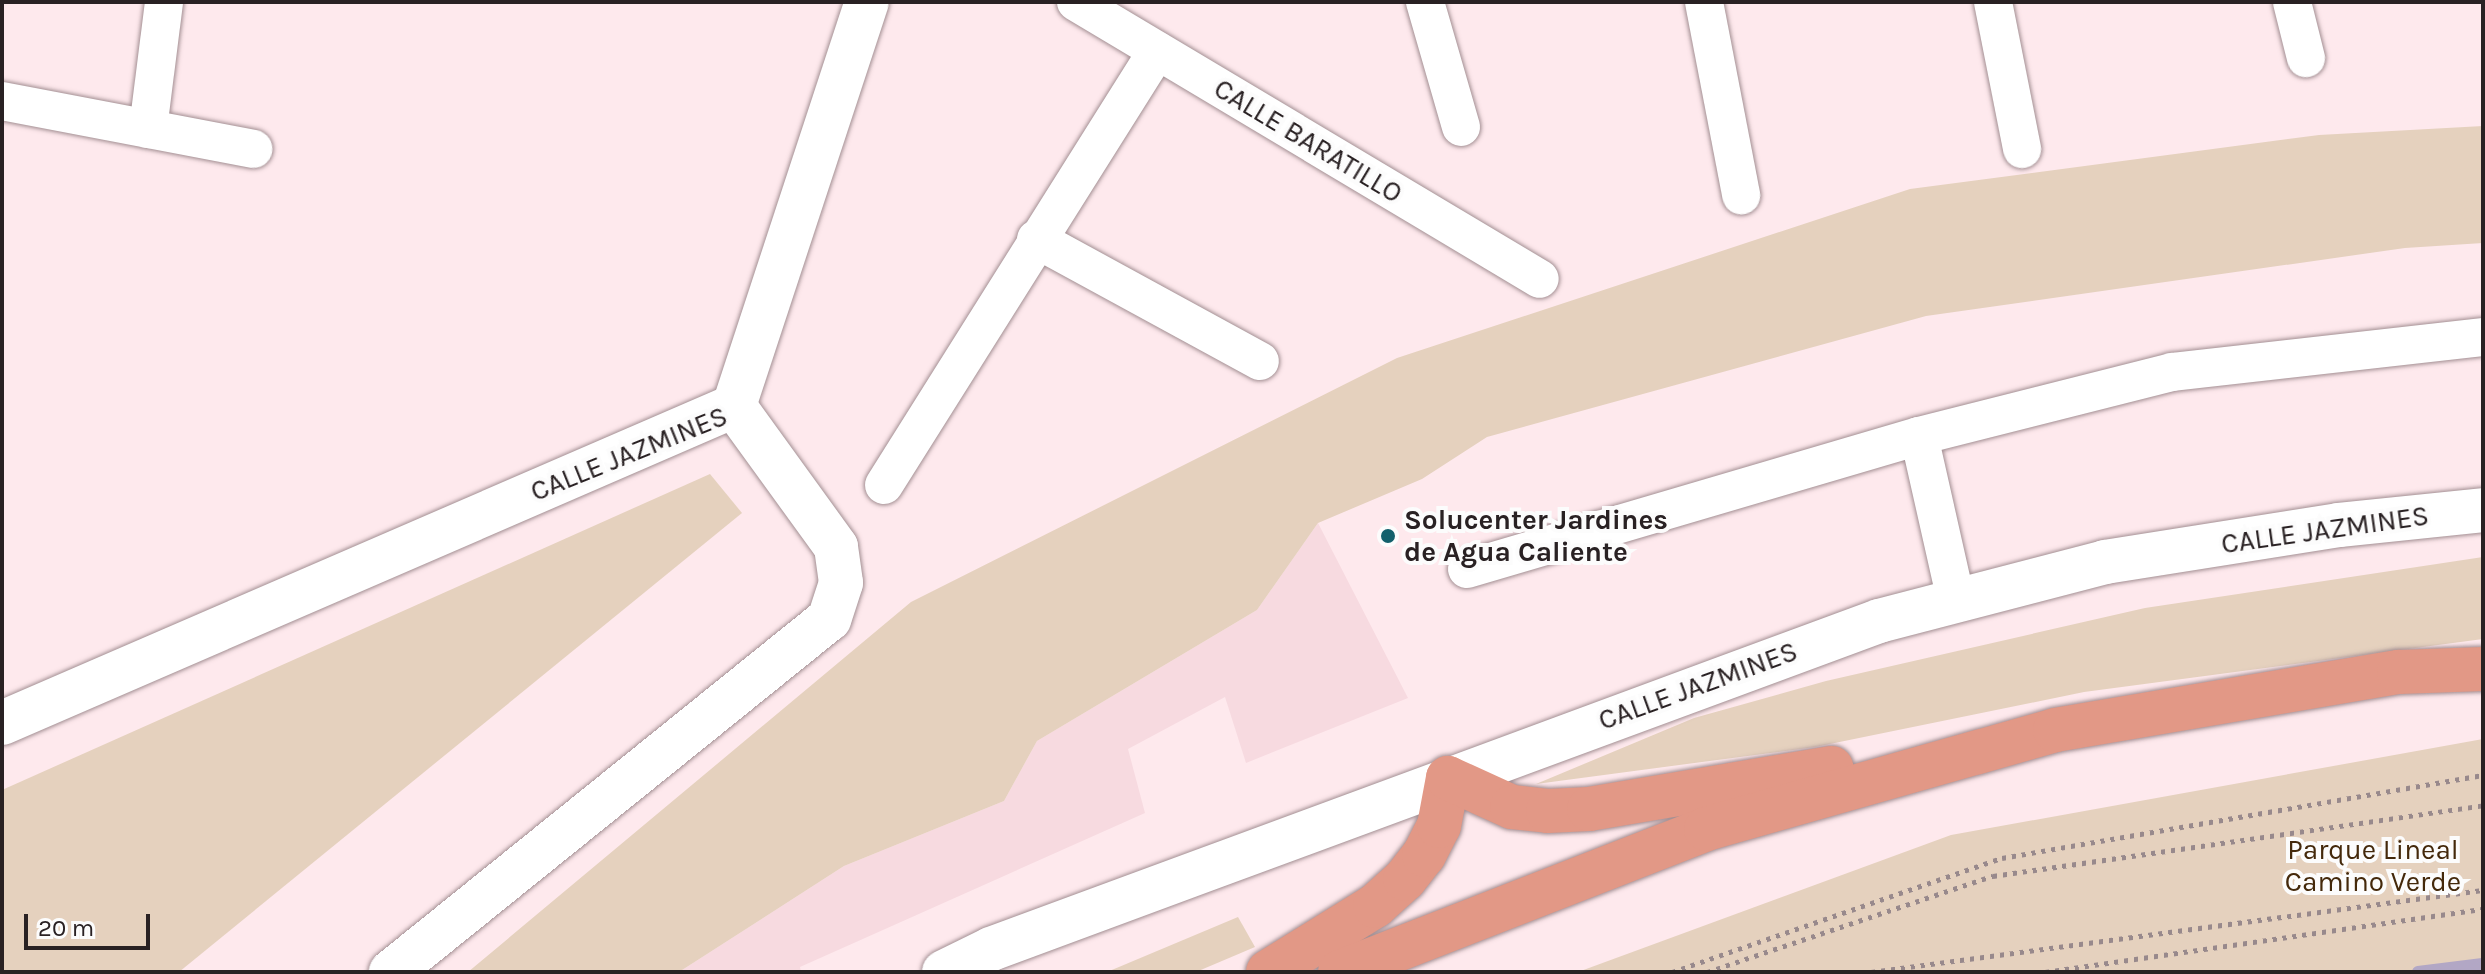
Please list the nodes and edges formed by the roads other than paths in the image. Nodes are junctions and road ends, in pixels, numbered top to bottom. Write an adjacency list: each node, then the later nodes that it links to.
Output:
1 (164, 2): 12 (street)
2 (867, 2): 20 (street)
3 (1076, 2): 8 (street, CALLE BARATILLO)
4 (1425, 2): 11 (street)
5 (1704, 2): 15 (street)
6 (1993, 2): 14 (street)
7 (2292, 2): 9 (street)
8 (1157, 51): 16 (street); 17 (street, CALLE BARATILLO)
9 (2306, 58)
10 (2, 101): 12 (street)
11 (1461, 127)
12 (148, 129): 13 (street)
13 (253, 149)
14 (2022, 149)
15 (1741, 195)
16 (1036, 239): 19 (street); 22 (street)
17 (1540, 279)
18 (2483, 337): 21 (street)
19 (1260, 361)
20 (734, 406): 27 (street, CALLE JAZMINES); 30 (street, CALLE JAZMINES)
21 (1919, 436): 24 (street); 25 (street)
22 (884, 485)
23 (2483, 510): 25 (street, CALLE JAZMINES)
24 (1467, 569)
25 (1956, 600): 29 (street, CALLE JAZMINES)
26 (2483, 669): 28 (highway)
27 (2, 723)
28 (2055, 730): 29 (highway); 33 (highway)
29 (1448, 778): 31 (street, CALLE JAZMINES); 32 (highway)
30 (391, 972)
31 (944, 972)
32 (1268, 972)
33 (1340, 972)

